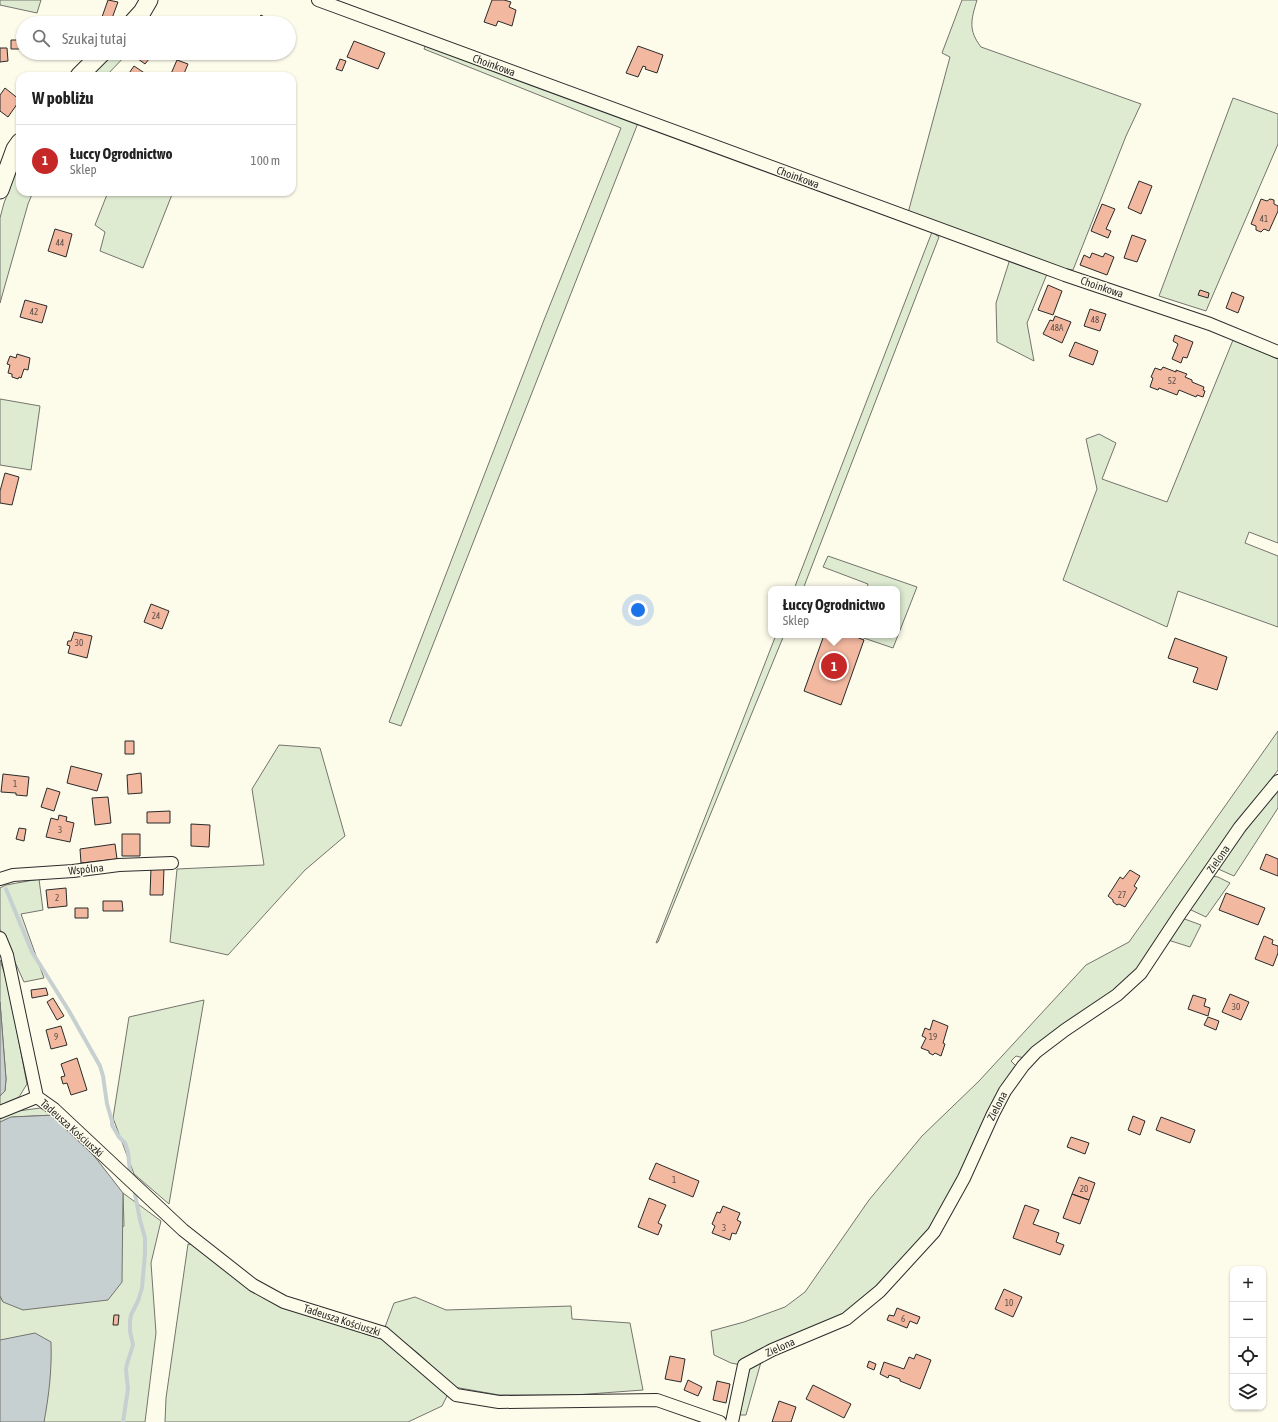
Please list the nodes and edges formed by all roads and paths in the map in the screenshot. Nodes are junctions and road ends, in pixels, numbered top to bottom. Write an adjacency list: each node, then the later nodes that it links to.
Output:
1 (149, 0): 3 (street)
2 (318, 0): 8 (street, Choinkowa)
3 (138, 16)
4 (95, 60): 5 (street)
5 (83, 72)
6 (16, 148): 7 (street)
7 (0, 190)
8 (1278, 352)
9 (1278, 782): 16 (street, Zielona)
10 (172, 863): 11 (street, Wspólna)
11 (0, 879)
12 (0, 938): 13 (street, Tadeusza Kościuszki)
13 (37, 1097): 14 (street, Tadeusza Kościuszki); 15 (street, Tadeusza Kościuszki)
14 (0, 1112)
15 (720, 1422)
16 (732, 1422)

